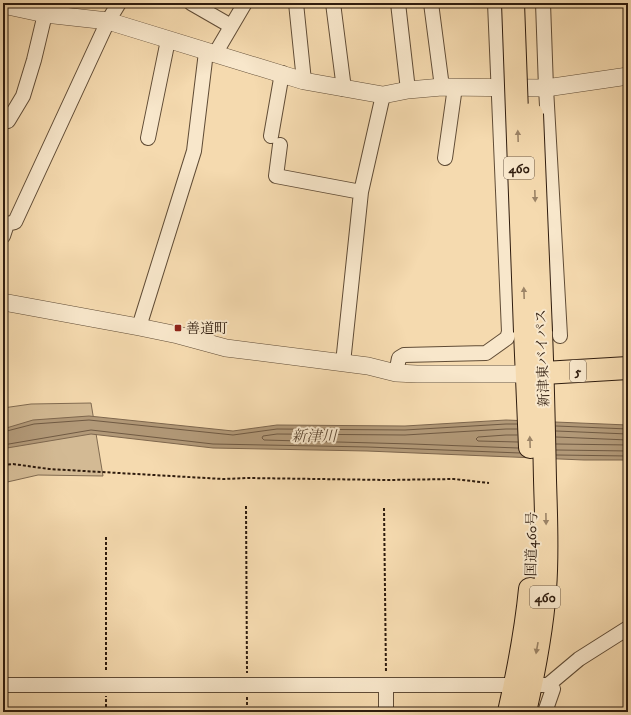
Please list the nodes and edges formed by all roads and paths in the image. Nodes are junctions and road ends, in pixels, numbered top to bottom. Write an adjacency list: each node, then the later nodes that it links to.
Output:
1 (119, 3): 14 (street)
2 (191, 3): 15 (street)
3 (245, 3): 15 (street)
4 (296, 3): 20 (street)
5 (333, 3): 22 (street)
6 (398, 3): 25 (street)
7 (431, 3): 21 (street)
8 (495, 3): 23 (street)
9 (513, 3): 34 (main road, 新津東バイパス / 460, one-way to 9, bridge)
10 (528, 3): 34 (main road, 新津東バイパス / 460, one-way to 34, bridge)
11 (543, 3): 24 (street)
12 (3, 5): 13 (street)
13 (45, 14): 14 (street); 27 (street)
14 (108, 21): 16 (street); 31 (street)
15 (231, 26): 17 (street)
16 (168, 40): 17 (street); 28 (street)
17 (211, 53): 18 (street); 33 (street)
18 (282, 74): 20 (street); 30 (street)
19 (628, 76): 24 (street)
20 (304, 81): 22 (street)
21 (448, 87): 23 (street); 25 (street); 29 (street)
22 (344, 88): 26 (street)
23 (499, 88): 24 (street); 37 (street)
24 (546, 88): 34 (street)
25 (408, 90): 26 (street)
26 (383, 95): 30 (street)
27 (8, 121)
28 (148, 138)
29 (445, 158)
30 (361, 192): 35 (street)
31 (4, 227)
32 (3, 302): 33 (street)
33 (139, 327): 35 (street)
34 (542, 334): 38 (main road, 新津東バイパス / 460)
35 (343, 363): 37 (street)
36 (628, 368): 38 (main road, 5)
37 (396, 373): 38 (street)
38 (535, 373): 50 (main road, 国道460号 / 460)
39 (3, 450): 40 (path)
40 (4, 465): 41 (path)
41 (489, 483)
42 (246, 506): 48 (path)
43 (384, 508): 49 (path)
44 (106, 537): 47 (path)
45 (628, 628): 50 (street)
46 (3, 685): 47 (street)
47 (106, 685): 48 (street); 51 (path)
48 (247, 685): 49 (street); 52 (path)
49 (386, 685): 50 (street); 53 (street)
50 (531, 685): 54 (main road, 国道460号 / 460); 55 (main road, 460); 56 (street)
51 (106, 712)
52 (247, 712)
53 (386, 712)
54 (509, 712)
55 (525, 712)
56 (545, 712)

